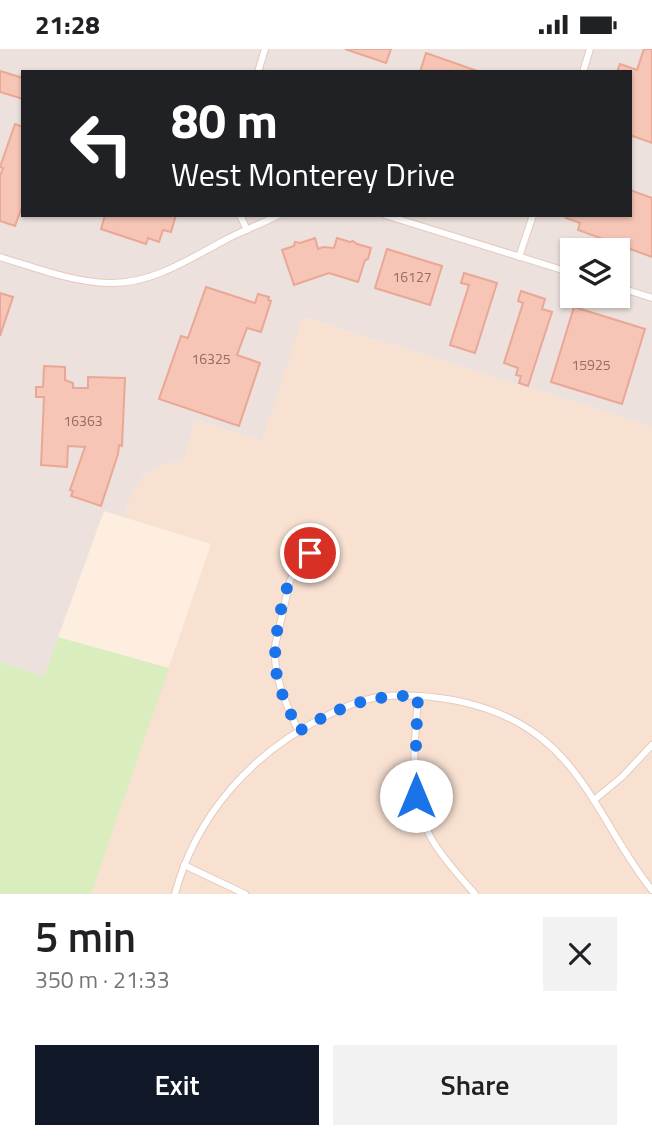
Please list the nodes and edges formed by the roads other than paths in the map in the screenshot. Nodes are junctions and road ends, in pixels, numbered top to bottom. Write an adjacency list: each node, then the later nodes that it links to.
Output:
1 (265, 49): 3 (street)
2 (590, 49): 4 (street)
3 (259, 70)
4 (584, 70)
5 (241, 217): 9 (street)
6 (275, 217): 9 (street)
7 (391, 217): 11 (street)
8 (532, 217): 11 (street)
9 (247, 230): 10 (street)
10 (0, 257)
11 (519, 257): 12 (street)
12 (560, 269)
13 (630, 291): 14 (street)
14 (652, 298)
15 (310, 553): 17 (street)
16 (418, 696): 17 (street); 19 (street); 24 (street)
17 (299, 731): 20 (street)
18 (652, 745): 19 (street)
19 (594, 800): 21 (street)
20 (184, 865): 22 (street); 23 (street)
21 (652, 890)
22 (175, 894)
23 (245, 894)
24 (475, 894)

